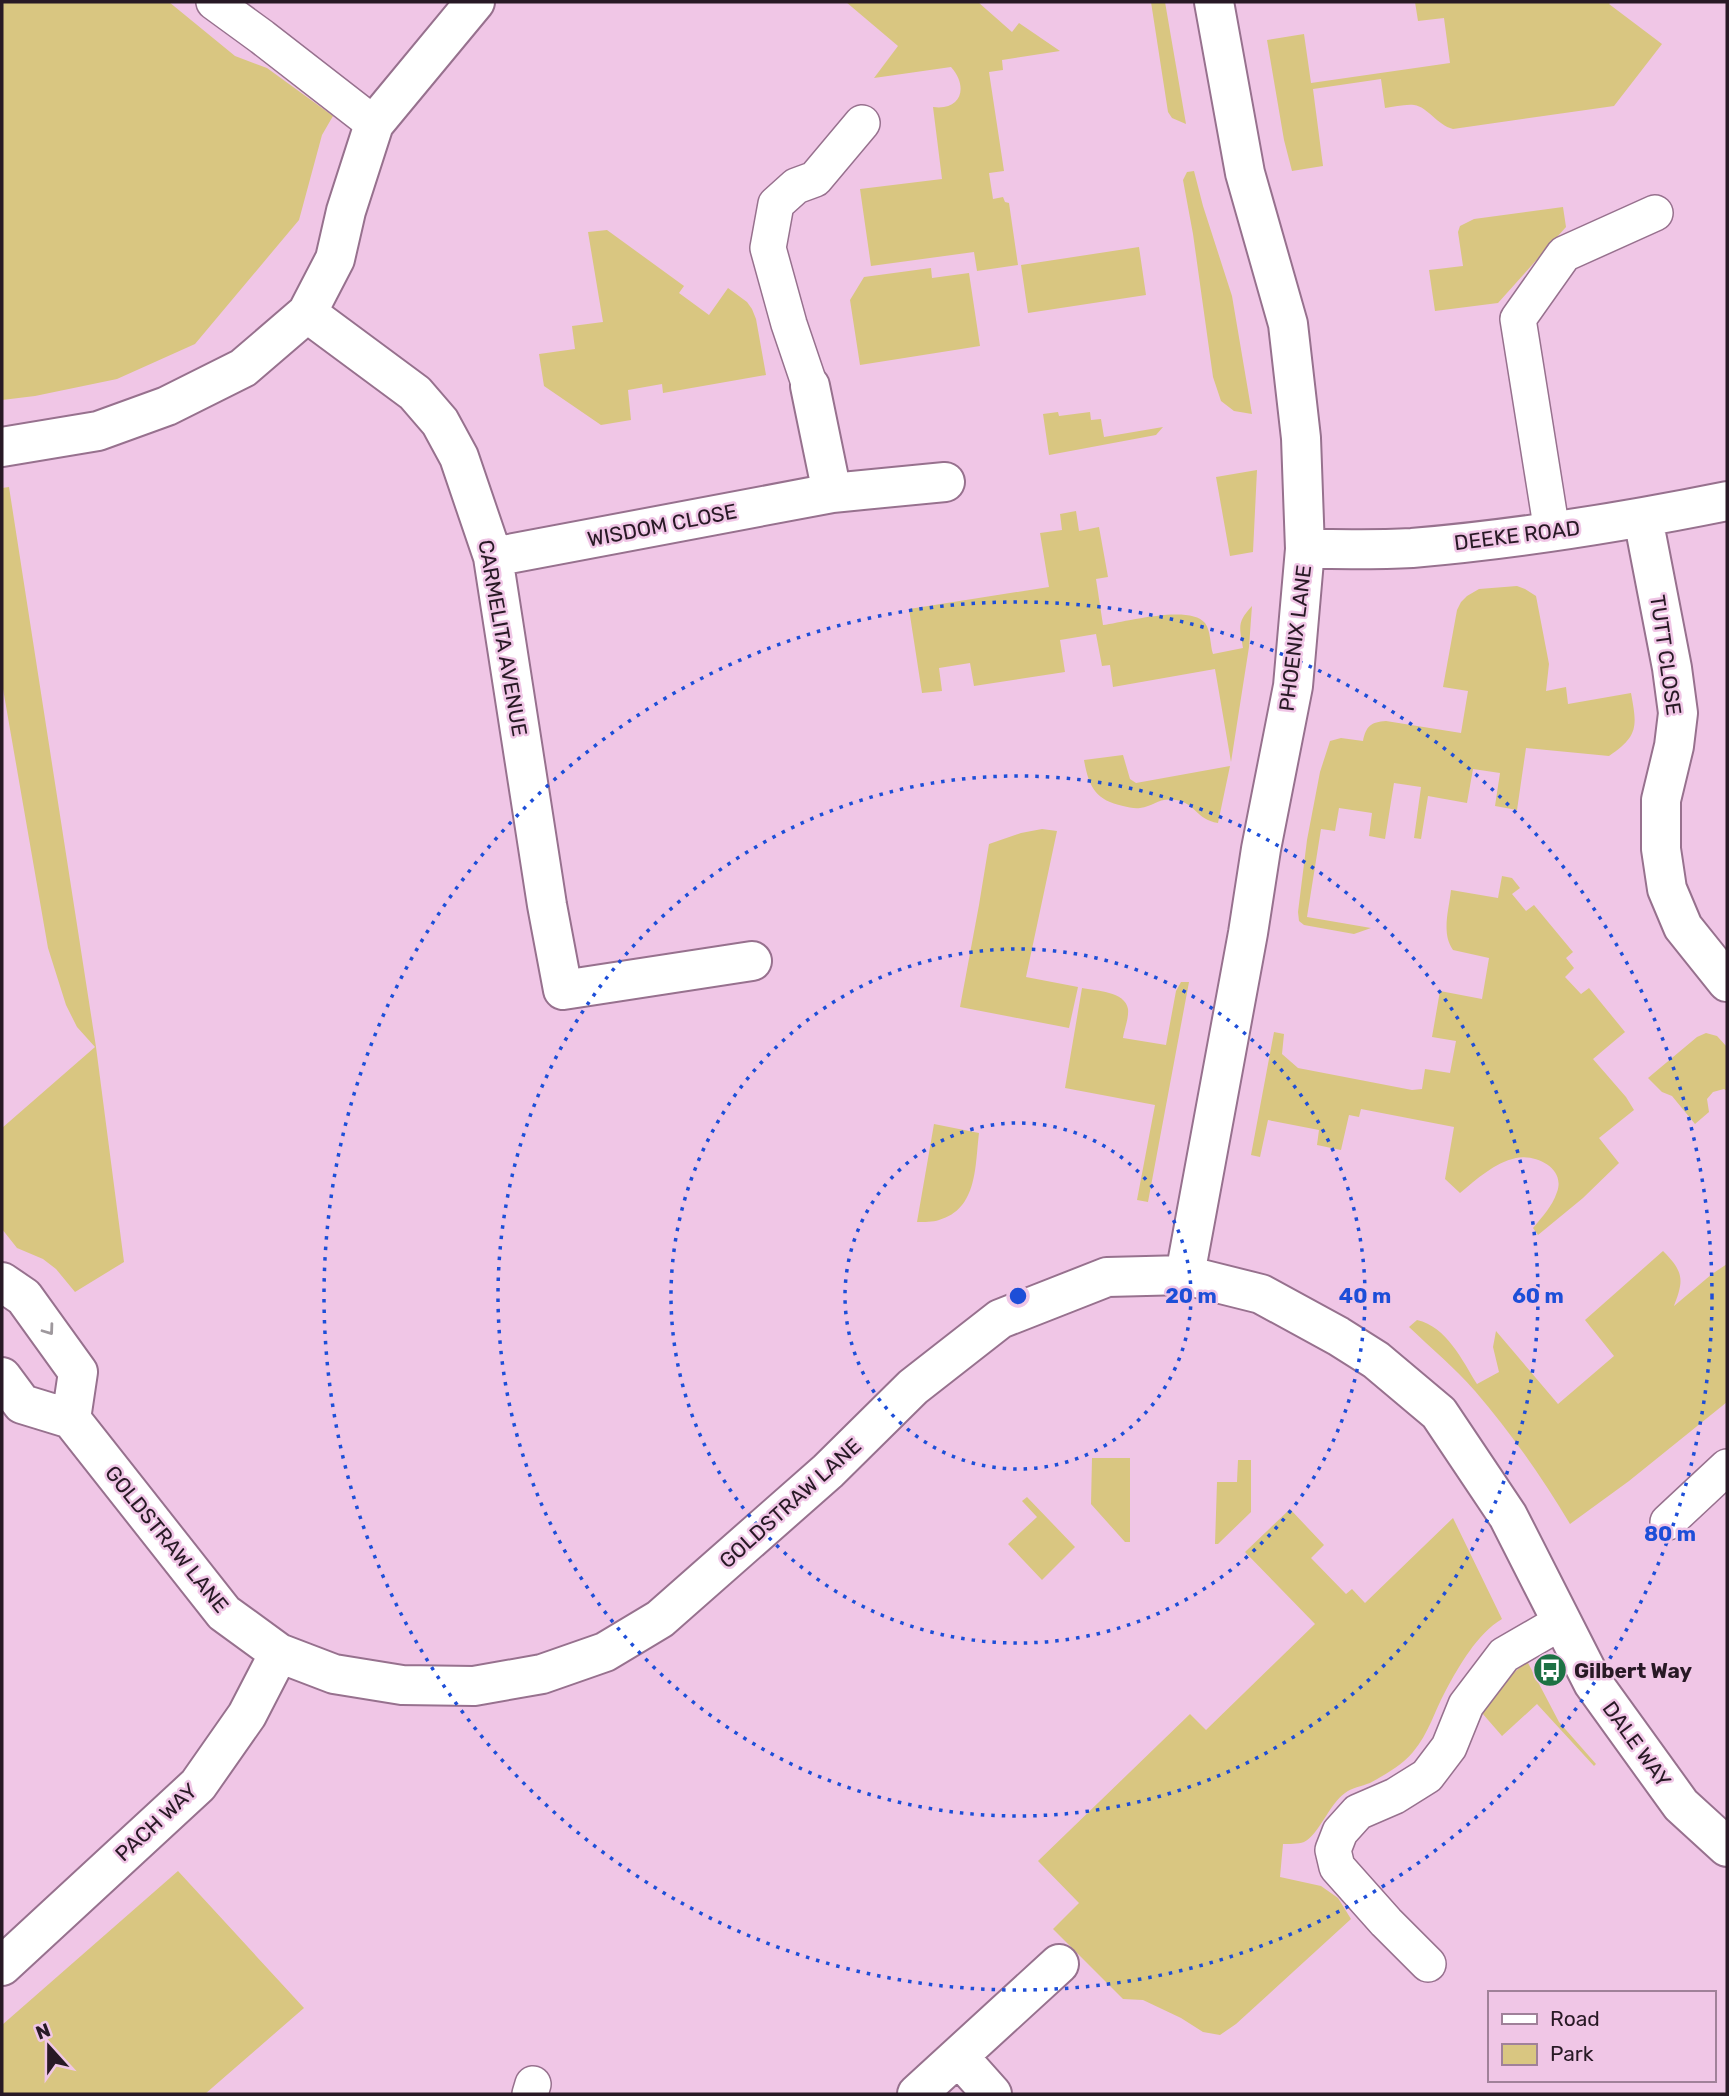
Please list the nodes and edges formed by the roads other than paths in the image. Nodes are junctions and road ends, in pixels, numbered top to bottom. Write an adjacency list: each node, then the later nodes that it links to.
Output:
1 (214, 2): 5 (lane)
2 (475, 2): 5 (street)
3 (1214, 2): 15 (street, PHOENIX LANE)
4 (862, 123): 8 (lane)
5 (374, 124): 7 (street)
6 (1655, 213): 14 (lane)
7 (307, 313): 9 (street); 16 (street, CARMELITA AVENUE)
8 (810, 386): 11 (street)
9 (2, 447)
10 (945, 482): 11 (street, WISDOM CLOSE)
11 (832, 493): 16 (street, WISDOM CLOSE)
12 (1727, 501): 13 (street, DEEKE ROAD)
13 (1643, 518): 14 (street, DEEKE ROAD); 18 (street, TUTT CLOSE)
14 (1552, 532): 15 (street, DEEKE ROAD)
15 (1305, 550): 19 (street, PHOENIX LANE)
16 (493, 557): 17 (street, CARMELITA AVENUE)
17 (752, 961)
18 (1727, 982)
19 (1185, 1275): 24 (street, GOLDSTRAW LANE); 27 (street, GOLDSTRAW LANE)
20 (2, 1282): 22 (street, one-way to 22)
21 (2, 1377): 22 (street)
22 (71, 1419): 27 (street, GOLDSTRAW LANE)
23 (1727, 1468): 25 (lane)
24 (1508, 1516): 26 (street, DALE WAY)
25 (1668, 1522)
26 (1561, 1622): 28 (street, DALE WAY); 30 (lane)
27 (279, 1653): 31 (street, PACH WAY)
28 (1727, 1847)
29 (1059, 1964): 32 (street)
30 (1428, 1964)
31 (2, 1966)
32 (959, 2057): 33 (street); 34 (street)
33 (917, 2094)
34 (992, 2094)

